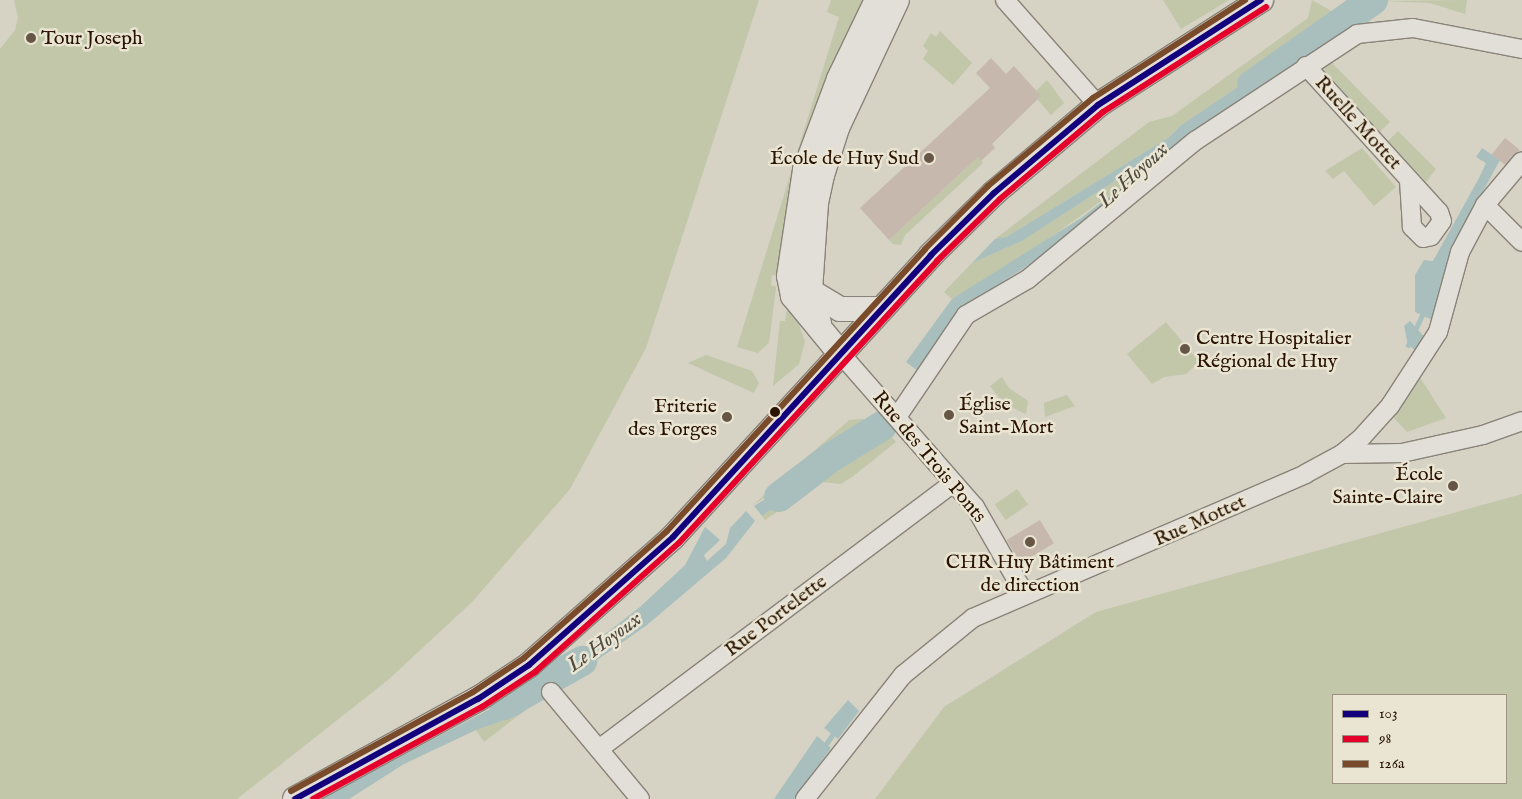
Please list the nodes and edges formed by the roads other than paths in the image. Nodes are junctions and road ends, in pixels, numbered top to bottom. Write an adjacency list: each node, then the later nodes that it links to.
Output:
1 (877, 0): 14 (main road)
2 (897, 0): 12 (main road)
3 (1005, 0): 7 (street)
4 (1261, 0): 7 (main road)
5 (1522, 49): 6 (street)
6 (1306, 66): 9 (street, Ruelle Mottet); 16 (street)
7 (1098, 105): 13 (main road)
8 (1522, 161): 10 (street)
9 (1409, 180)
10 (1485, 205): 11 (street); 18 (street)
11 (1522, 242)
12 (810, 291): 13 (main road); 14 (main road)
13 (881, 309): 15 (main road)
14 (821, 330): 15 (main road)
15 (840, 353): 16 (street, Rue des Trois Ponts); 23 (main road)
16 (897, 417): 19 (street, Rue des Trois Ponts)
17 (1522, 421): 18 (street)
18 (1342, 454): 20 (street, Rue Mottet)
19 (953, 483): 20 (street, Rue des Trois Ponts); 22 (street, Rue Portelette)
20 (1024, 593): 25 (street, Rue Mottet)
21 (551, 692): 22 (street)
22 (600, 750): 24 (street)
23 (295, 799)
24 (640, 799)
25 (805, 799)

